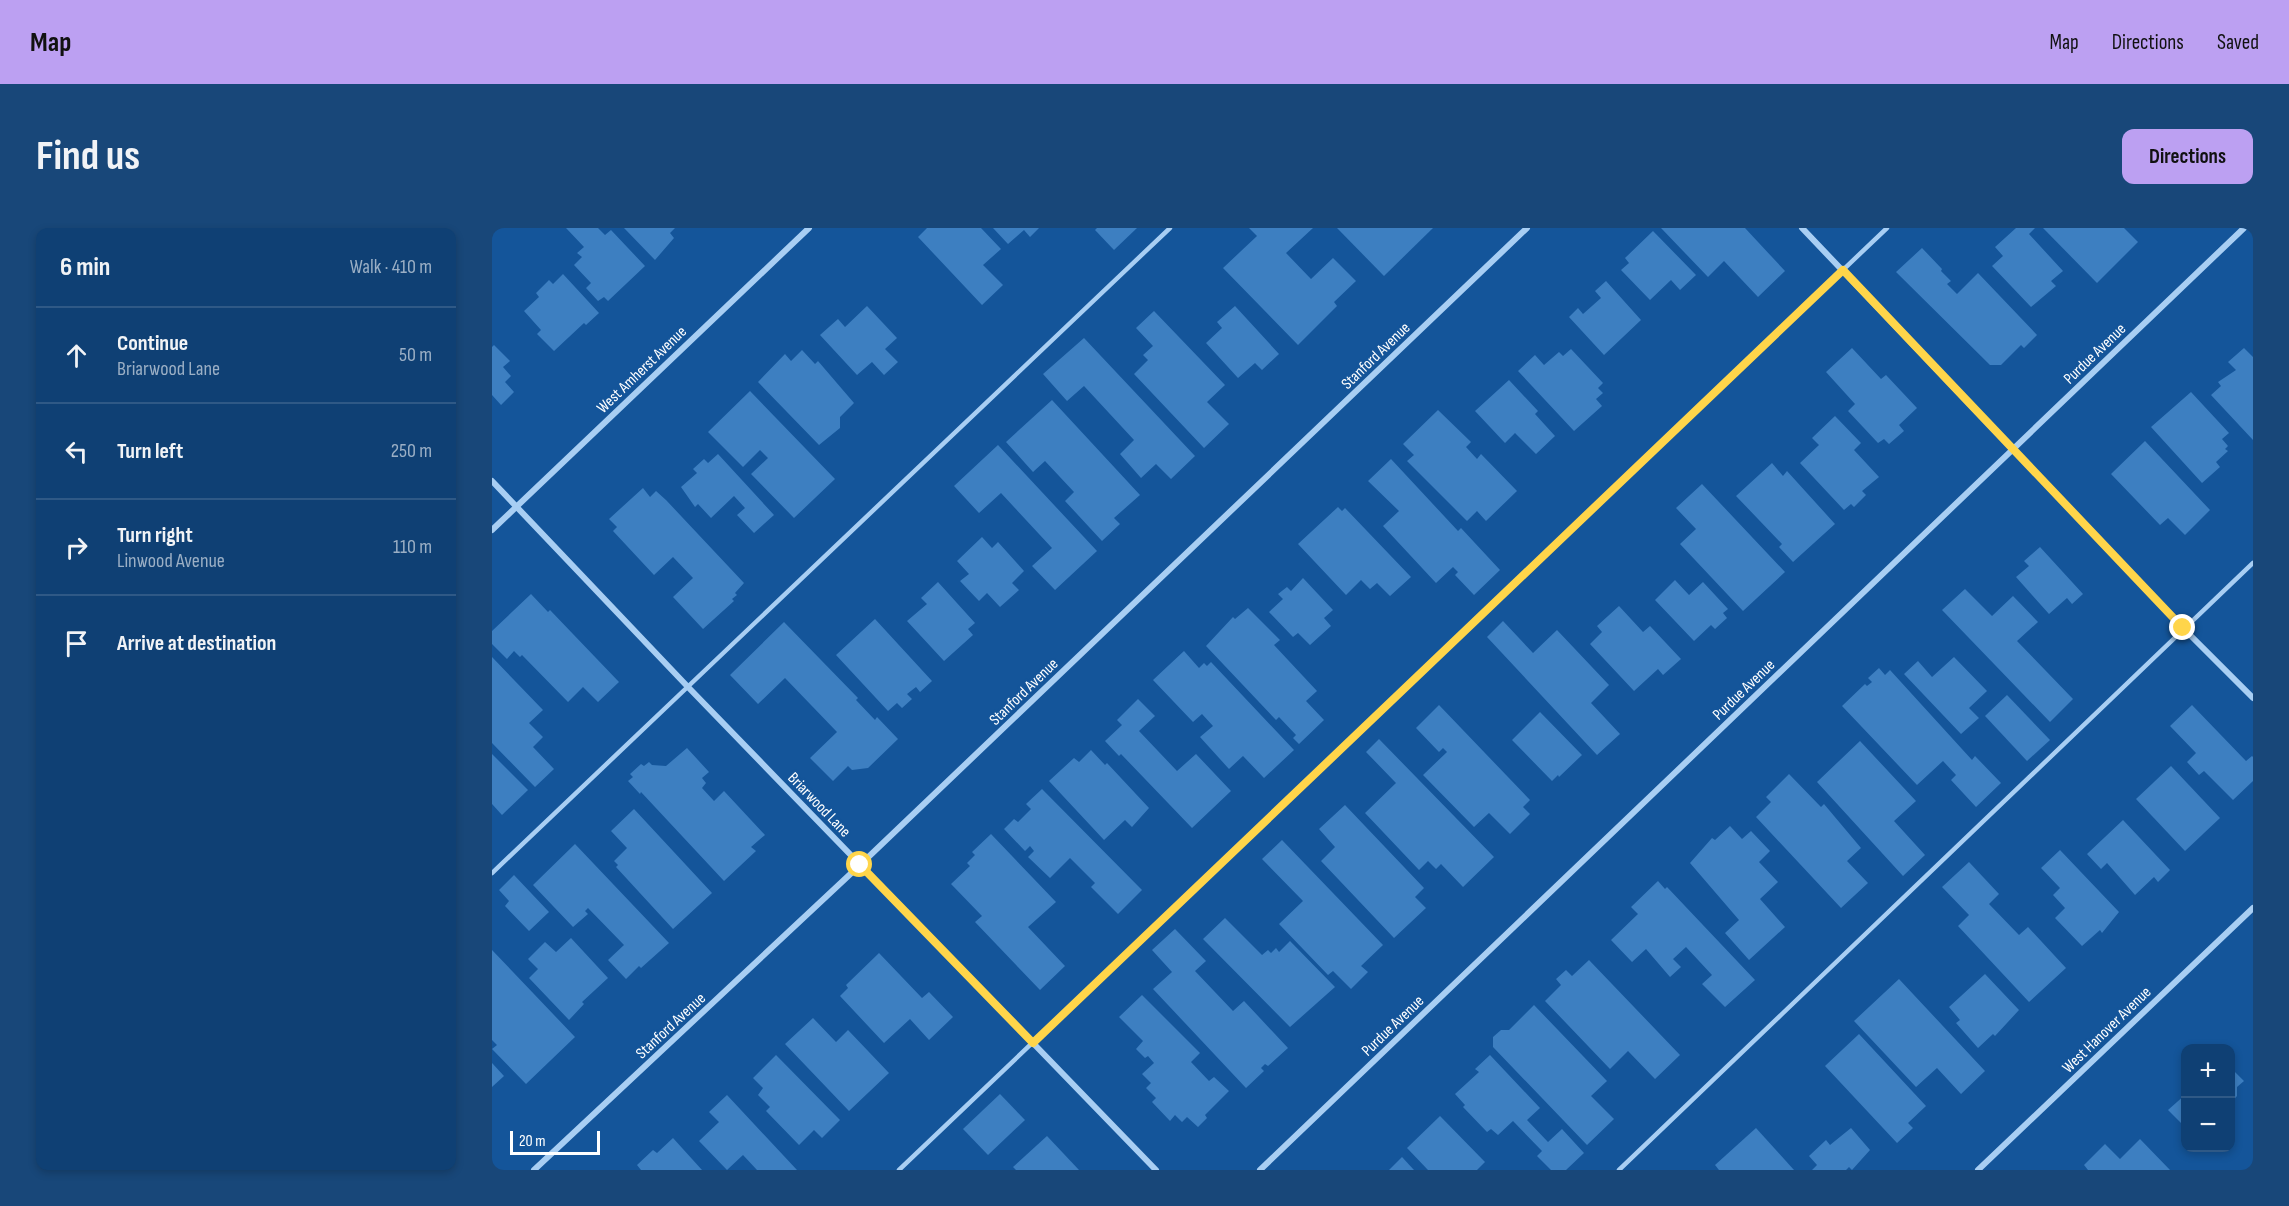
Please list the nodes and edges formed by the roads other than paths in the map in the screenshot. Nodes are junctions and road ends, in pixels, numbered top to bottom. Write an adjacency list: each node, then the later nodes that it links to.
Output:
1 (809, 228): 10 (street, West Amherst Avenue)
2 (1170, 228): 14 (lane)
3 (1527, 228): 16 (street, Stanford Avenue)
4 (1802, 228): 7 (street)
5 (1887, 228): 7 (lane)
6 (2244, 228): 8 (street, Purdue Avenue)
7 (1843, 270): 8 (street); 19 (lane)
8 (2014, 448): 13 (street); 23 (street, Purdue Avenue)
9 (492, 481): 10 (street, Briarwood Lane)
10 (517, 506): 11 (street, West Amherst Avenue); 14 (street, Briarwood Lane)
11 (492, 530)
12 (2253, 563): 13 (lane)
13 (2183, 628): 15 (street); 24 (lane)
14 (688, 687): 16 (street, Briarwood Lane); 17 (lane)
15 (2253, 698)
16 (860, 865): 19 (street, Briarwood Lane); 20 (street, Stanford Avenue)
17 (492, 873)
18 (2253, 908): 25 (street, West Hanover Avenue)
19 (1033, 1043): 21 (lane); 22 (street, Briarwood Lane)
20 (534, 1170)
21 (899, 1170)
22 (1156, 1170)
23 (1260, 1170)
24 (1619, 1170)
25 (1978, 1170)

